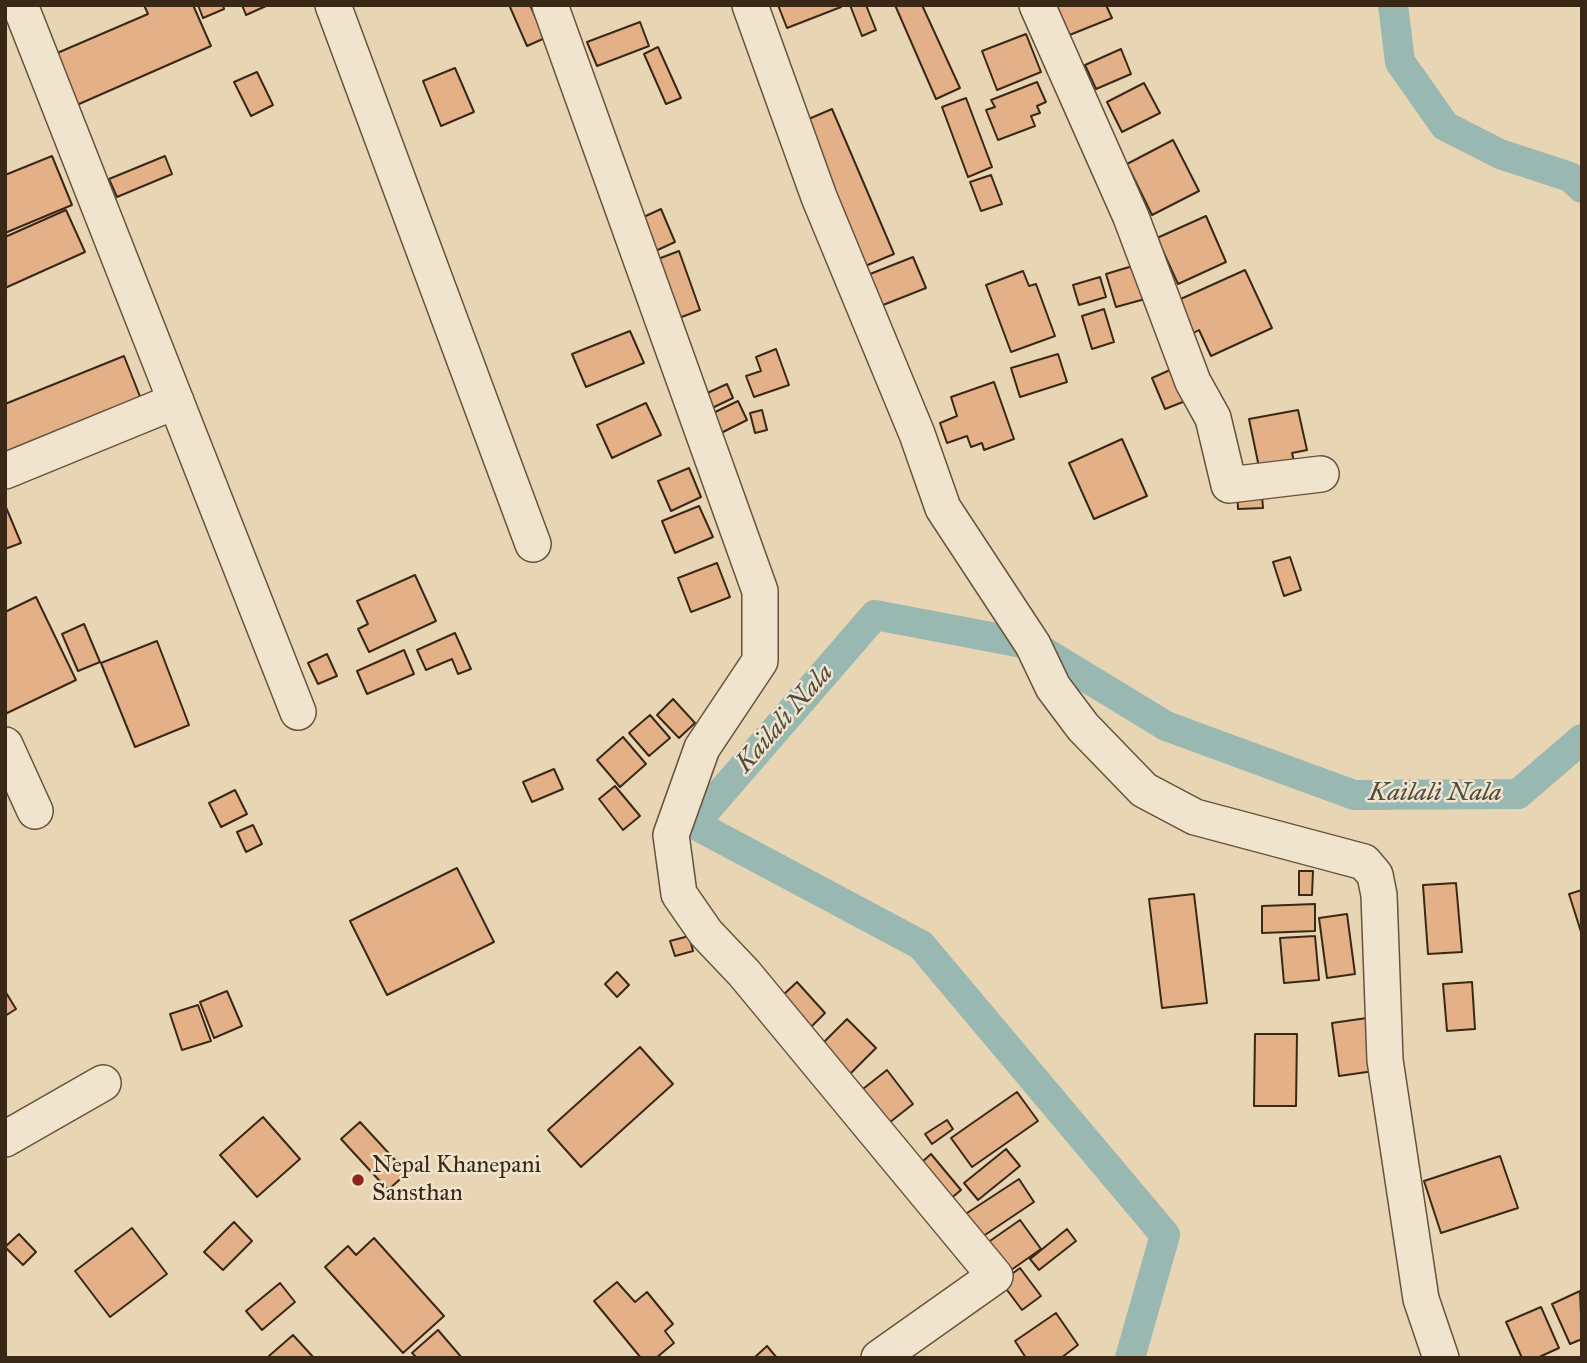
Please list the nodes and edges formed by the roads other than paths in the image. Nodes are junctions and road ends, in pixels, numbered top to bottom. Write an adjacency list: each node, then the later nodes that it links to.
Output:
1 (18, 5): 6 (street); 7 (street)
2 (333, 5): 10 (street)
3 (550, 5): 16 (street)
4 (750, 5): 17 (street)
5 (1037, 5): 9 (street)
6 (5, 12)
7 (176, 401): 8 (street); 11 (street)
8 (5, 471)
9 (1321, 474)
10 (533, 544)
11 (298, 712)
12 (5, 745): 13 (street)
13 (35, 811)
14 (103, 1083): 15 (street)
15 (5, 1139)
16 (879, 1358)
17 (1441, 1358)

